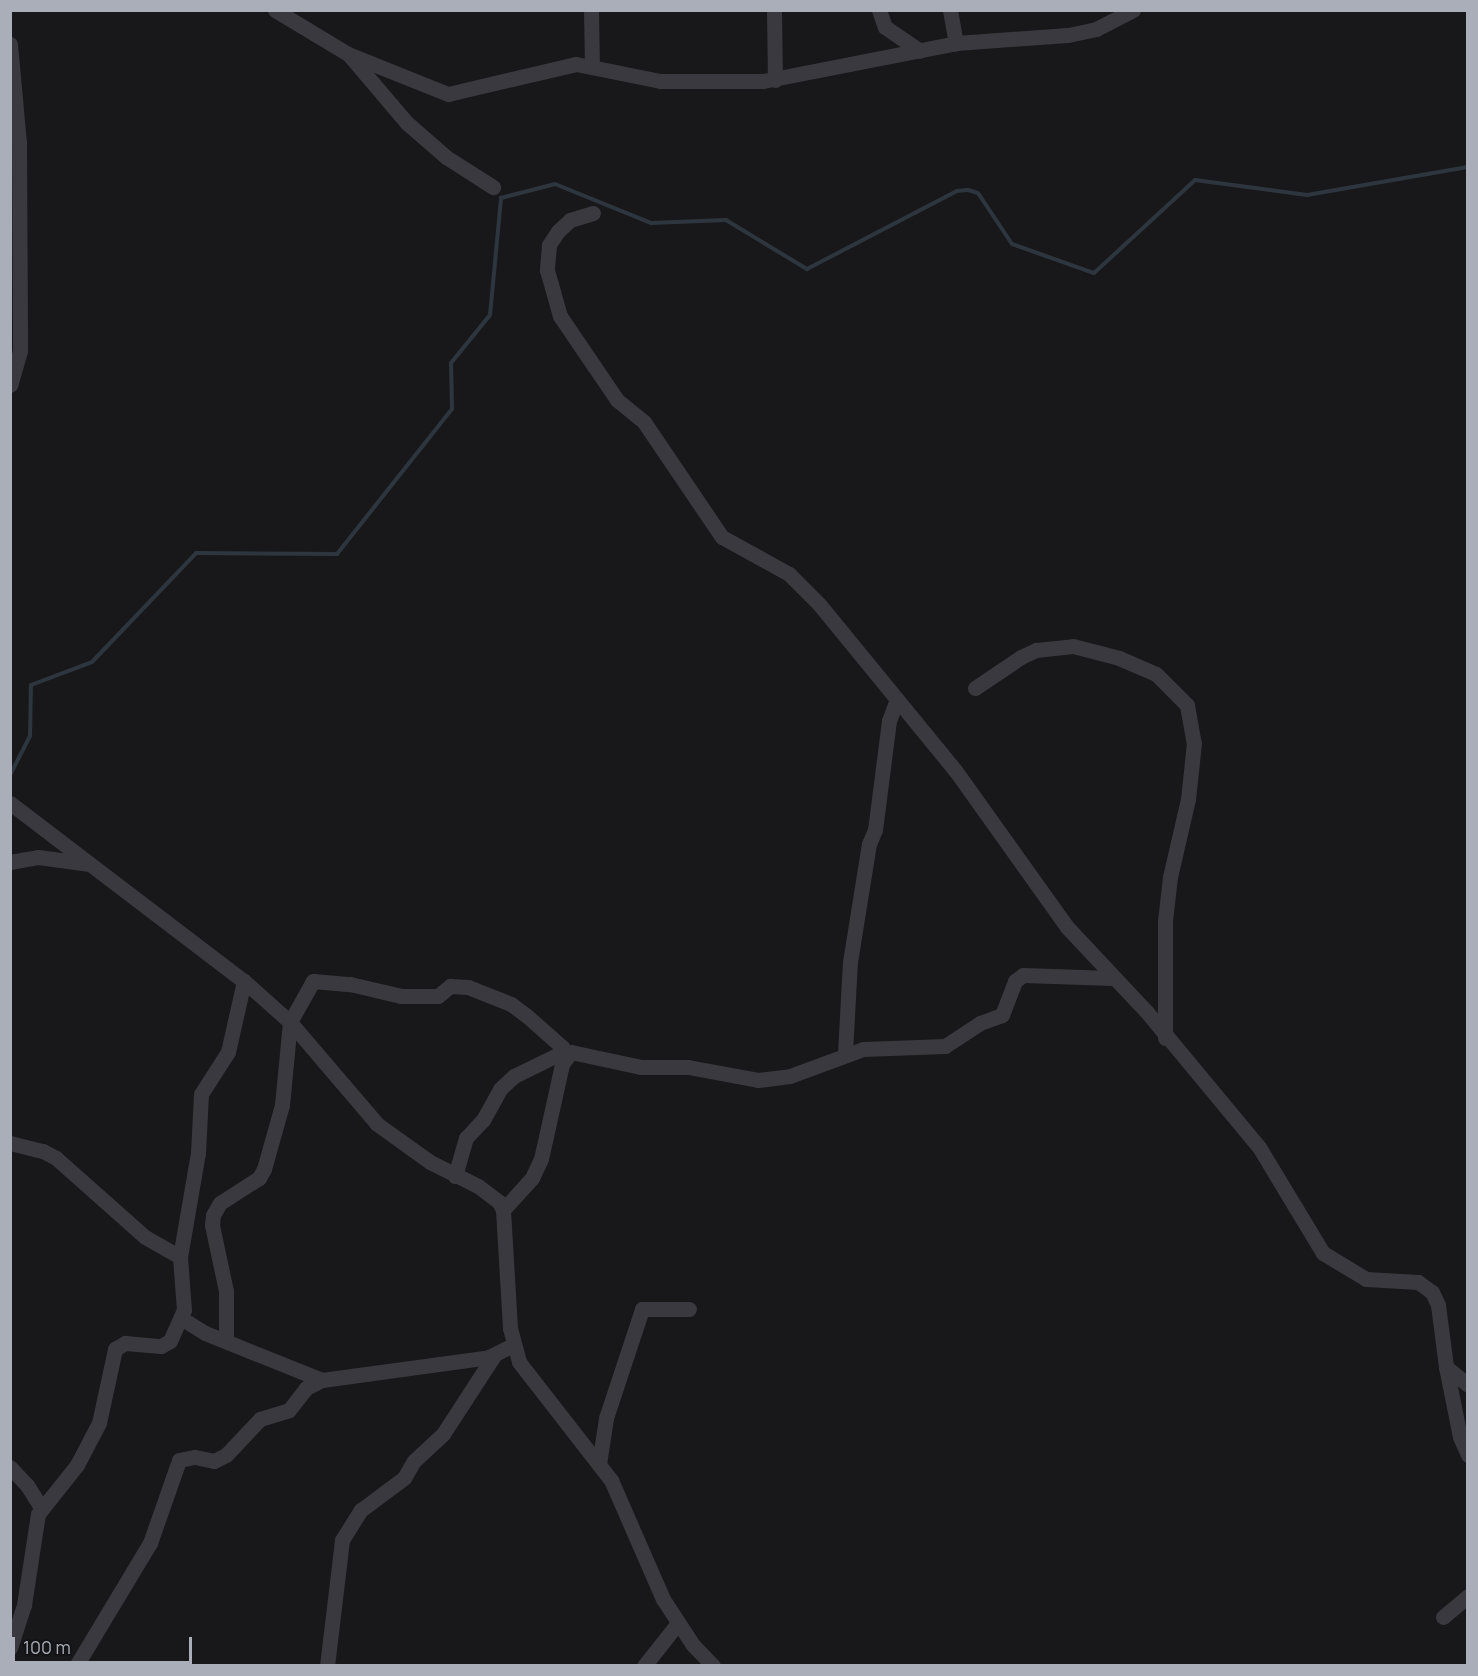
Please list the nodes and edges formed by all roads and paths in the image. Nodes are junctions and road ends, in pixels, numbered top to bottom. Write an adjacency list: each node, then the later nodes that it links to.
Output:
1 (274, 10): 10 (street)
2 (591, 10): 11 (street)
3 (774, 10): 12 (street)
4 (879, 10): 9 (street)
5 (950, 10): 7 (street)
6 (1133, 10): 7 (street)
7 (956, 43): 9 (street)
8 (10, 44): 15 (street)
9 (920, 51): 12 (street)
10 (348, 54): 11 (street); 13 (street)
11 (591, 65): 12 (street)
12 (775, 80)
13 (493, 187)
14 (593, 213): 17 (street)
15 (10, 385)
16 (975, 688): 24 (street)
17 (897, 699): 21 (street); 25 (street)
18 (10, 803): 20 (street)
19 (10, 862): 20 (street)
20 (93, 864): 22 (street)
21 (1112, 978): 24 (street); 25 (street)
22 (244, 981): 23 (street); 30 (street)
23 (290, 1022): 26 (street); 28 (street); 33 (street)
24 (1166, 1038): 36 (street)
25 (845, 1053): 26 (street)
26 (561, 1058): 28 (street); 29 (street)
27 (10, 1143): 30 (street)
28 (455, 1176): 29 (street)
29 (503, 1210): 34 (street)
30 (180, 1257): 32 (street)
31 (689, 1309): 40 (street)
32 (181, 1318): 33 (street); 42 (street)
33 (226, 1340): 37 (street)
34 (513, 1345): 35 (street); 40 (street)
35 (495, 1354): 37 (street); 48 (street)
36 (1446, 1367): 38 (street); 39 (street)
37 (322, 1380): 47 (street)
38 (1467, 1385)
39 (1467, 1455)
40 (599, 1464): 45 (street)
41 (10, 1467): 42 (street)
42 (42, 1509): 46 (street)
43 (1467, 1596): 44 (street)
44 (1443, 1617)
45 (678, 1623): 49 (street); 50 (street)
46 (10, 1648)
47 (76, 1665)
48 (327, 1665)
49 (644, 1665)
50 (713, 1665)

